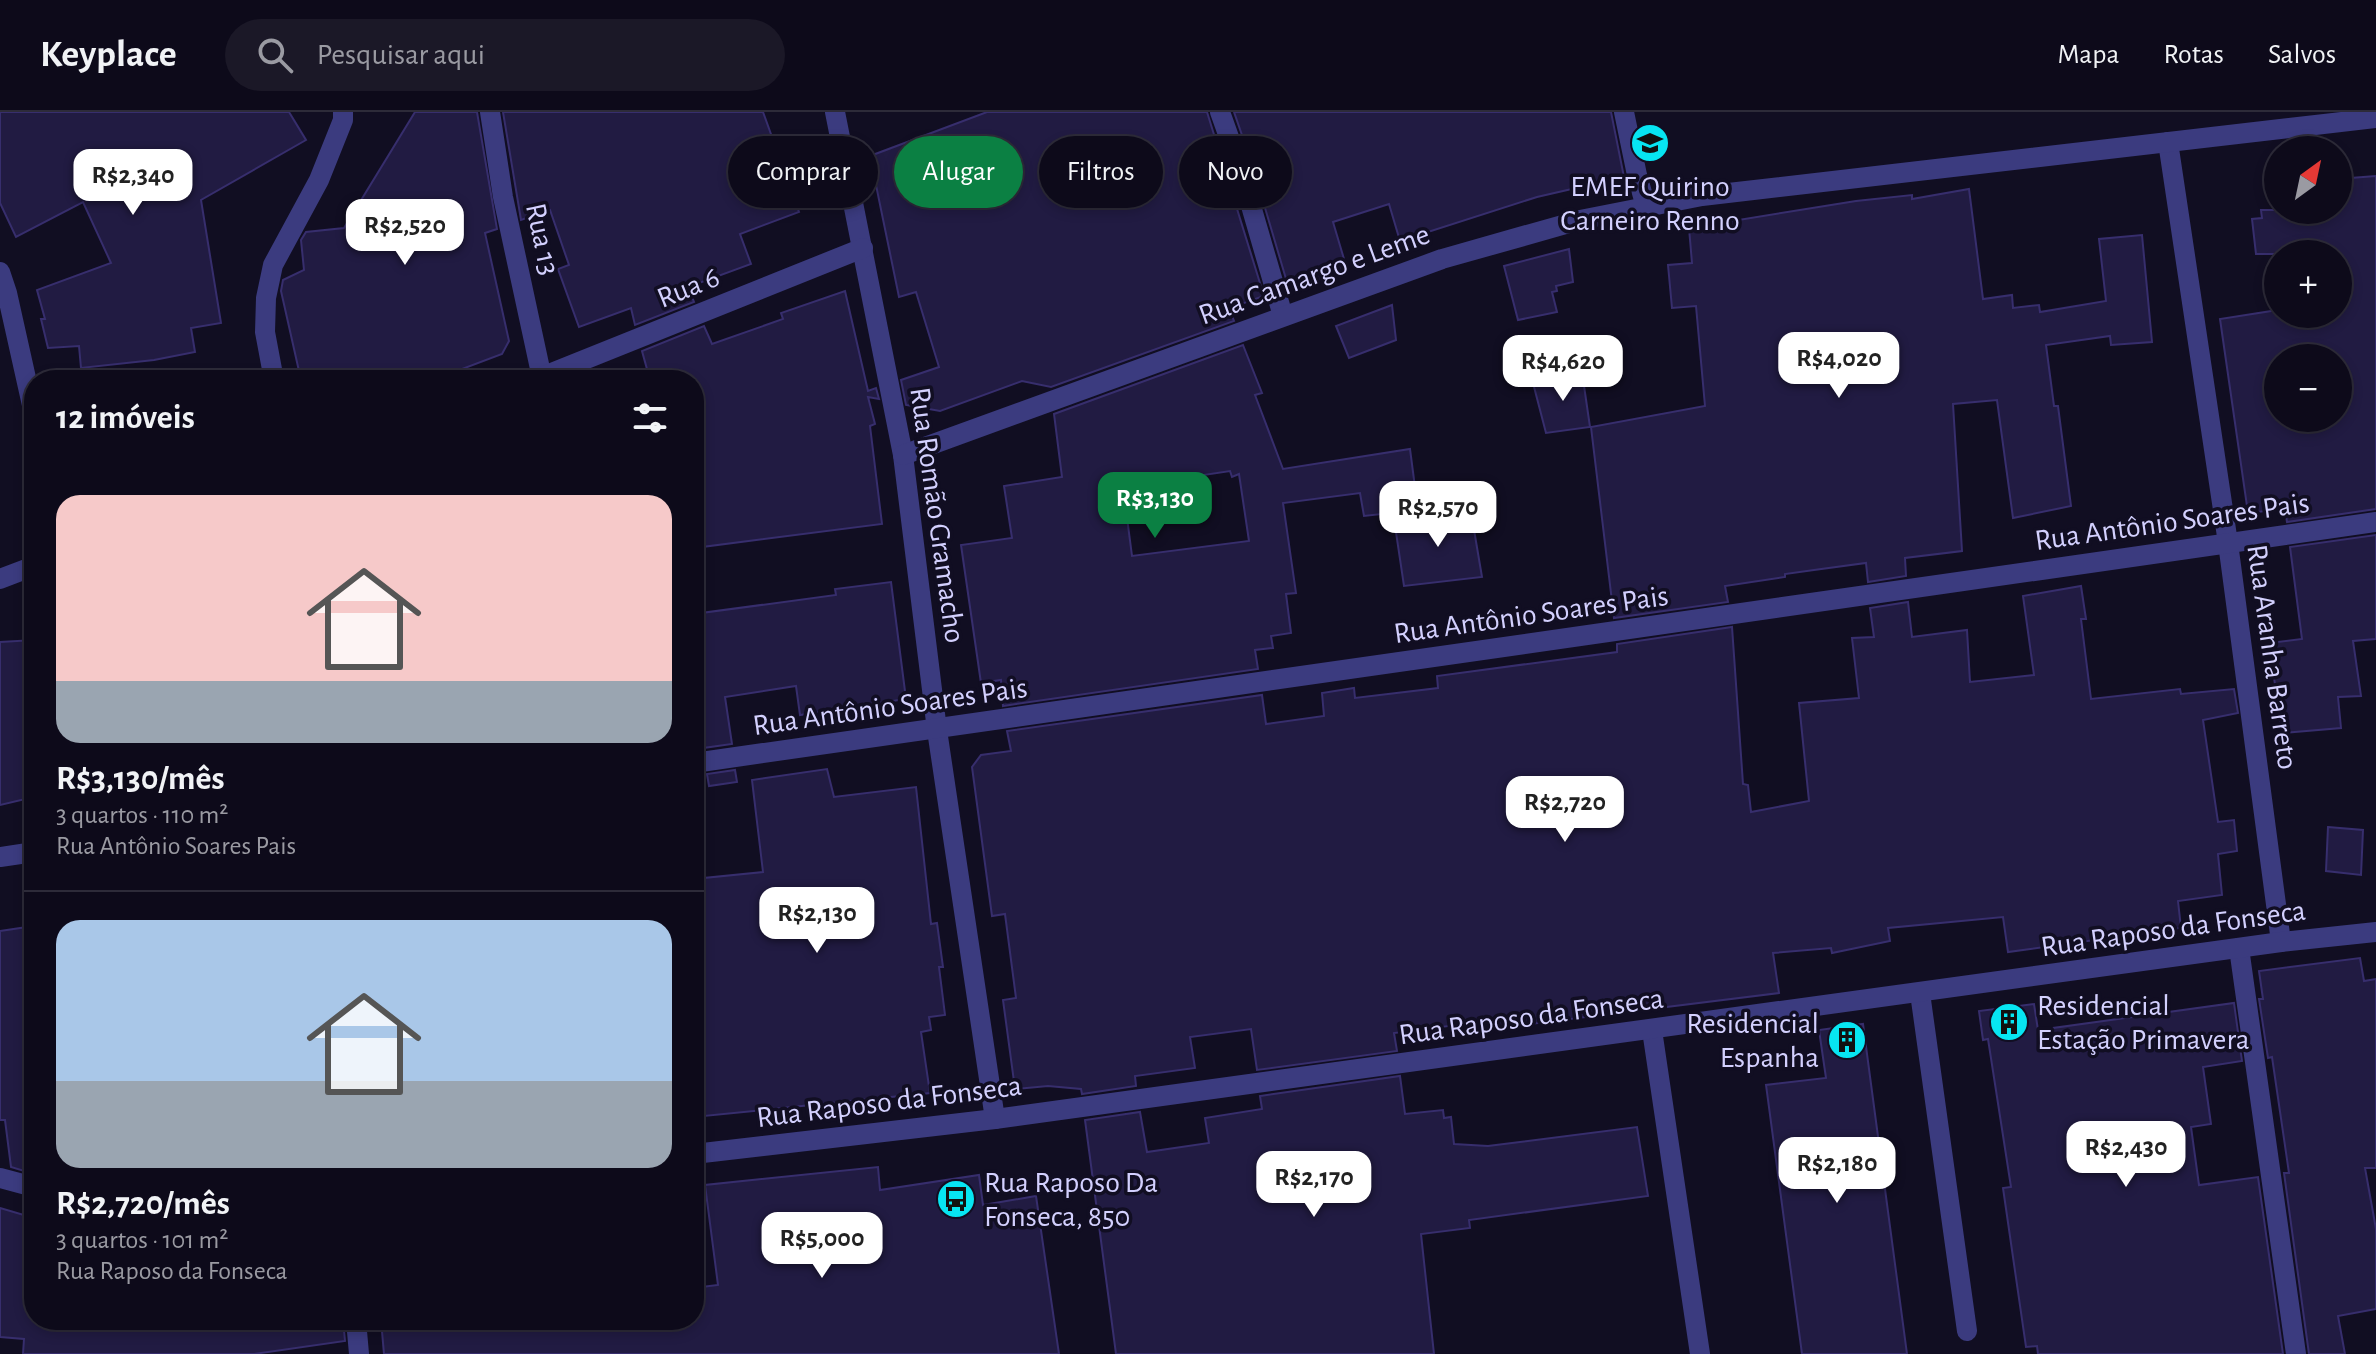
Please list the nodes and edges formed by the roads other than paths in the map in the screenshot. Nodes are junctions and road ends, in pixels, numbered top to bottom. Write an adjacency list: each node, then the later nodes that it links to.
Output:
1 (343, 112): 13 (street)
2 (490, 112): 14 (street, Rua 13)
3 (835, 112): 9 (street, Rua Romão Gramacho)
4 (1220, 112): 12 (street)
5 (1624, 112): 8 (street)
6 (2376, 118): 7 (street, Rua Camargo e Leme)
7 (2168, 142): 8 (street, Rua Camargo e Leme); 19 (street, Rua Aranha Barreto)
8 (1646, 207): 12 (street, Rua Camargo e Leme)
9 (863, 248): 15 (street, Rua 6); 17 (street, Rua Romão Gramacho)
10 (0, 272): 11 (street)
11 (4, 294): 16 (street)
12 (1283, 316): 17 (street, Rua Camargo e Leme)
13 (272, 370)
14 (536, 370)
15 (560, 370)
16 (24, 374)
17 (903, 455): 22 (street, Rua Romão Gramacho)
18 (2376, 522): 19 (street, Rua Antônio Soares Pais)
19 (2228, 543): 22 (street, Rua Antônio Soares Pais); 27 (street, Rua Aranha Barreto)
20 (24, 570): 21 (street)
21 (0, 579)
22 (937, 730): 23 (street, Rua Antônio Soares Pais); 31 (street, Rua Romão Gramacho)
23 (704, 762)
24 (24, 853): 25 (street)
25 (0, 857)
26 (2376, 932): 27 (street, Rua Raposo da Fonseca)
27 (2281, 942): 28 (street, Rua Raposo da Fonseca)
28 (2239, 948): 29 (street, Rua Raposo da Fonseca); 39 (street)
29 (1920, 993): 30 (street, Rua Raposo da Fonseca); 36 (street)
30 (1652, 1030): 31 (street, Rua Raposo da Fonseca); 38 (street)
31 (995, 1119): 32 (street, Rua Raposo da Fonseca)
32 (704, 1153)
33 (0, 1178): 34 (street)
34 (24, 1184)
35 (357, 1330): 37 (street)
36 (1967, 1331)
37 (359, 1354)
38 (1700, 1354)
39 (2296, 1354)

